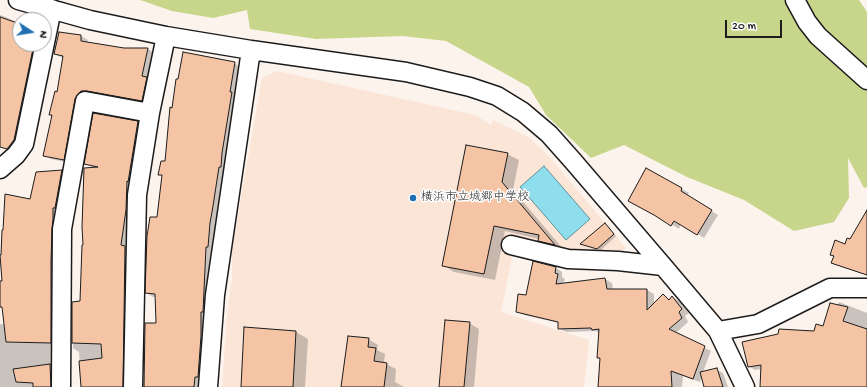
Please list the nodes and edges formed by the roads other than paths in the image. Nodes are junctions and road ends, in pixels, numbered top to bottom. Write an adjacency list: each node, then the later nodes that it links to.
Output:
1 (18, 0): 3 (street)
2 (795, 0): 6 (street)
3 (52, 9): 4 (street); 8 (street)
4 (166, 36): 5 (street); 7 (street)
5 (251, 50): 10 (street); 15 (street)
6 (867, 80)
7 (150, 113): 13 (street); 14 (street)
8 (0, 169)
9 (511, 245): 10 (street)
10 (663, 266): 12 (street)
11 (867, 288): 12 (street)
12 (718, 331): 16 (street)
13 (61, 387)
14 (133, 387)
15 (208, 387)
16 (745, 387)

